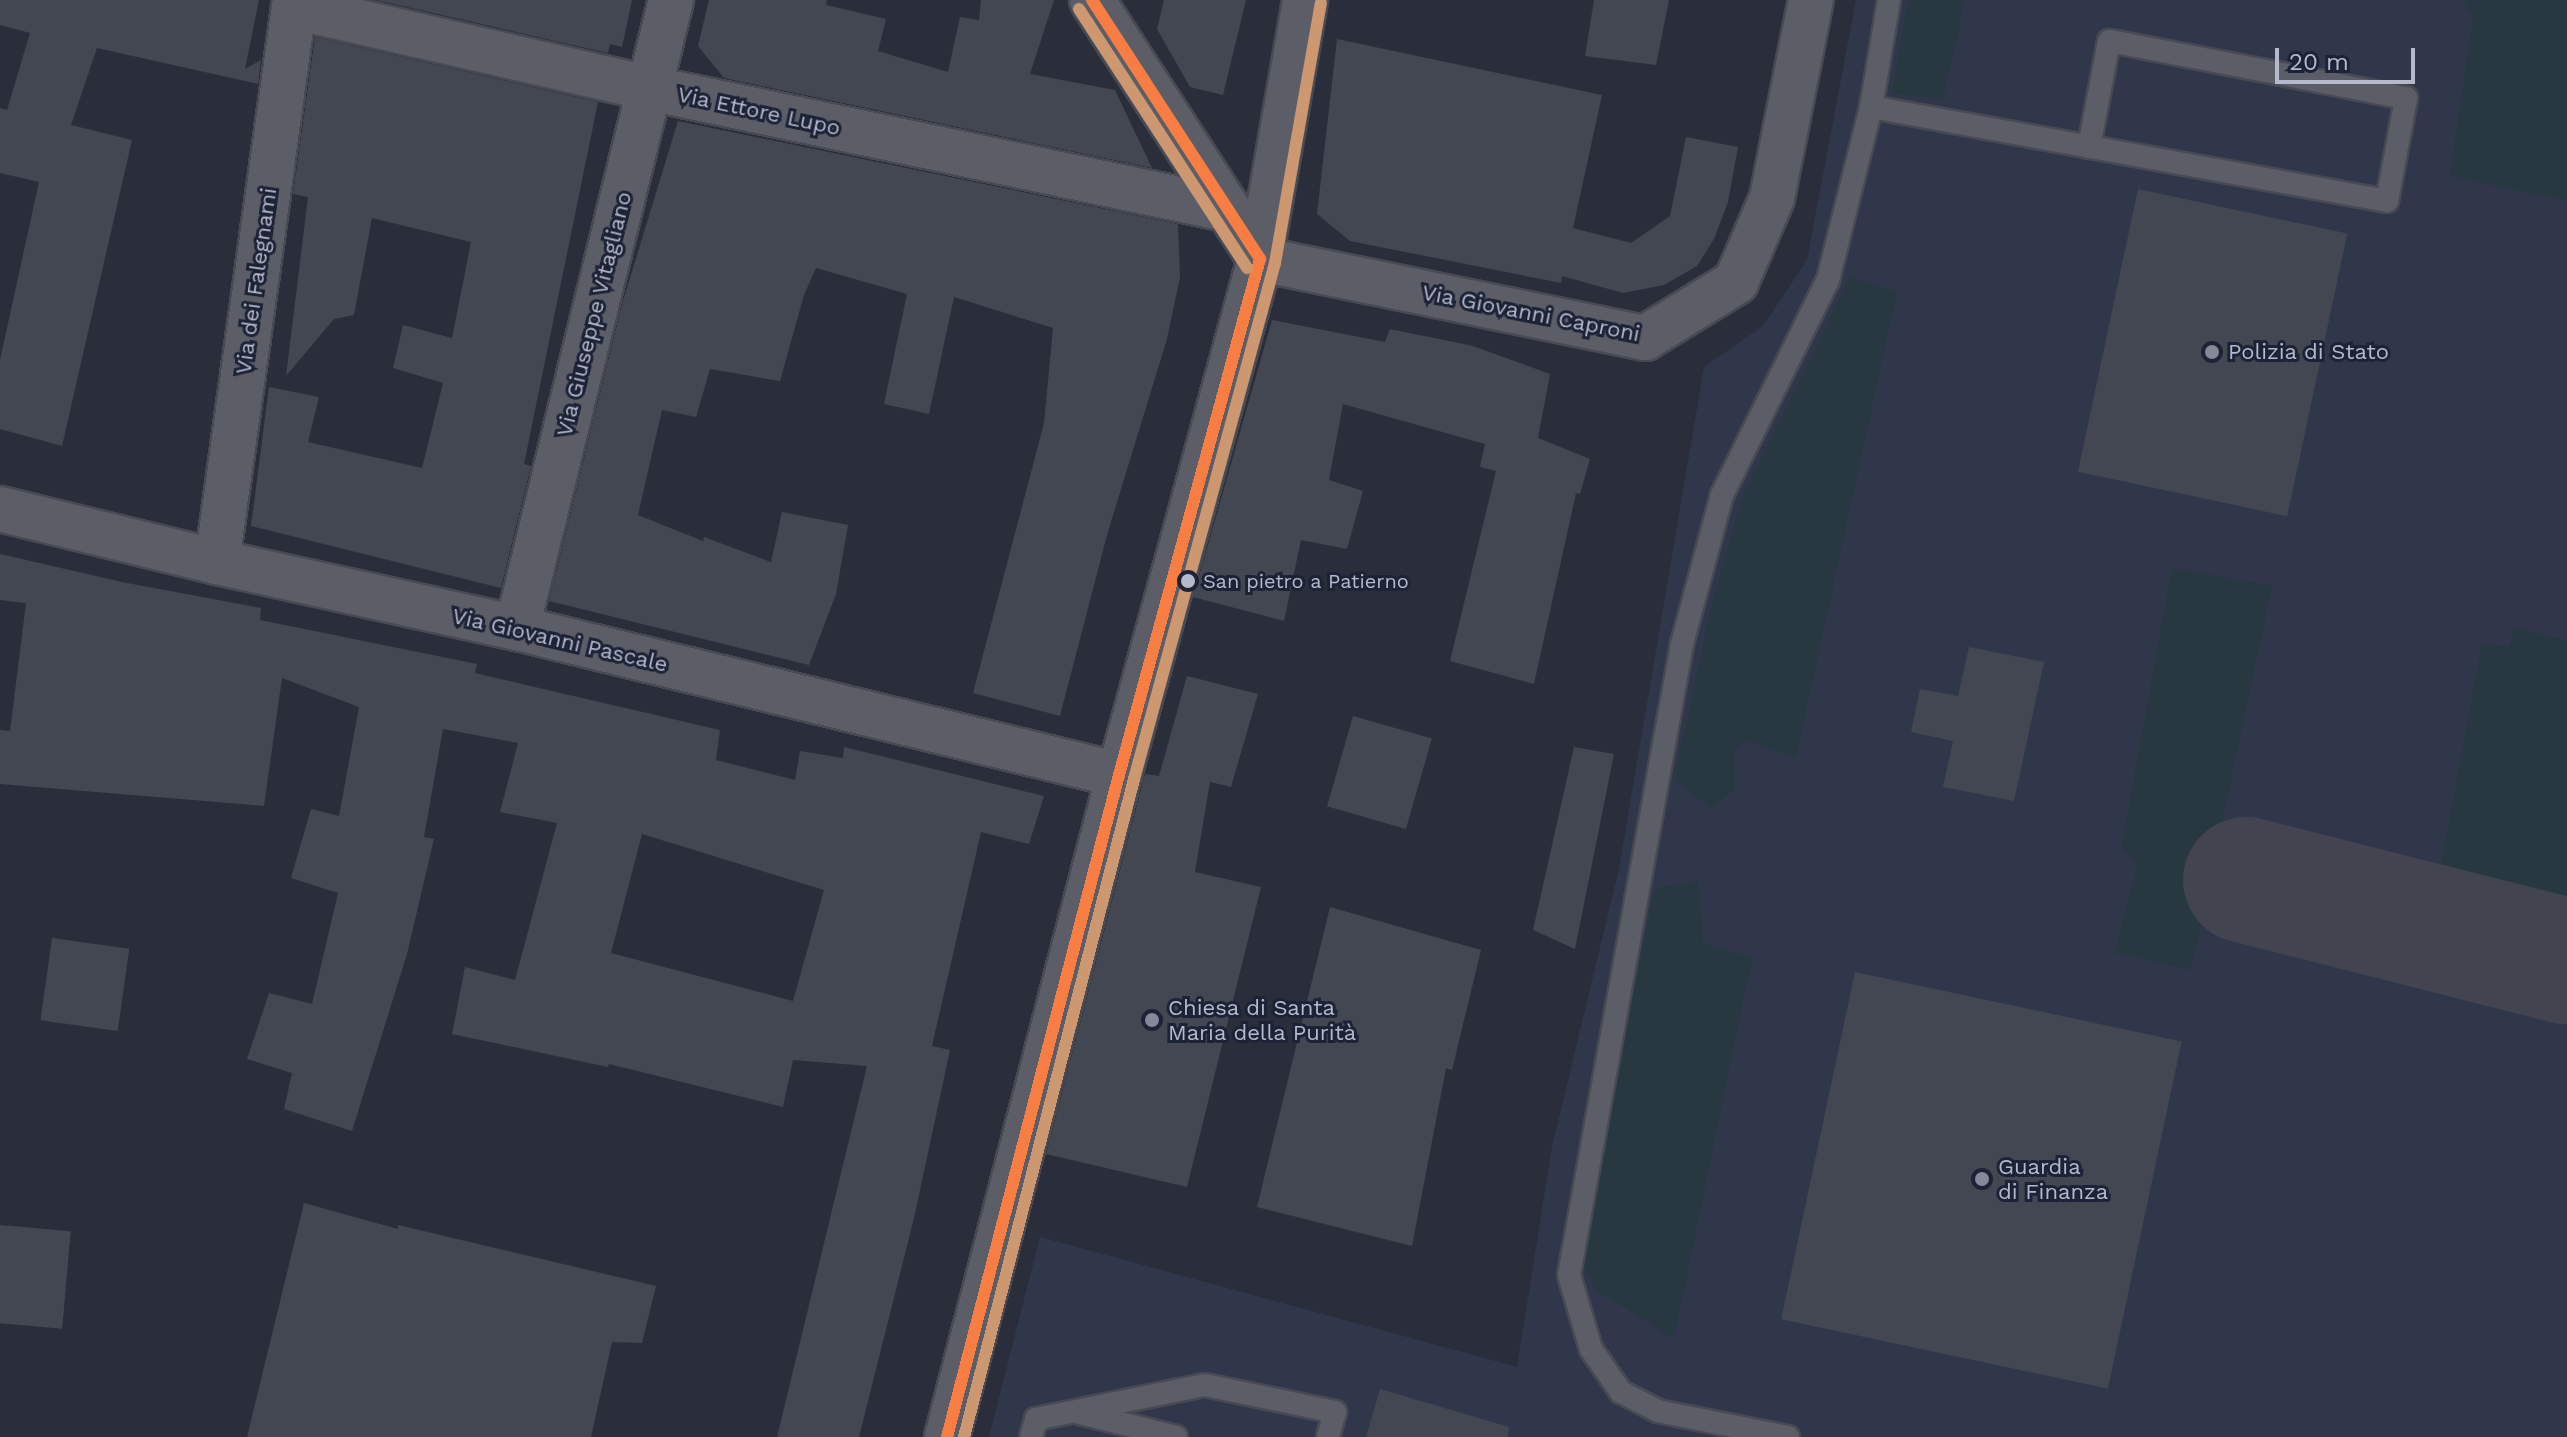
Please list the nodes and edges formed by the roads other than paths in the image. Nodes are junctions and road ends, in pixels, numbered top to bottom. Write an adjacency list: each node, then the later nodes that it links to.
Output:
1 (671, 0): 7 (street, Via Giuseppe Vitagliano)
2 (1092, 0): 10 (street)
3 (1305, 0): 11 (street)
4 (1811, 0): 11 (street, Via Giovanni Caproni)
5 (1889, 0): 8 (lane)
6 (295, 4): 7 (street, Via Ettore Lupo); 13 (street, Via dei Falegnami)
7 (649, 88): 10 (street, Via Ettore Lupo); 14 (street, Via Giuseppe Vitagliano)
8 (1871, 107): 9 (lane); 21 (lane)
9 (2089, 147): 9 (lane)
10 (1226, 209): 11 (street)
11 (1260, 259): 15 (street)
12 (0, 509): 13 (street, Via Giovanni Pascale)
13 (217, 562): 14 (street, Via Giovanni Pascale)
14 (517, 628): 15 (street, Via Giovanni Pascale)
15 (1119, 775): 17 (street)
16 (1074, 1411): 18 (lane); 19 (lane); 20 (lane)
17 (947, 1437)
18 (1031, 1437)
19 (1176, 1437)
20 (1328, 1437)
21 (1788, 1437)

